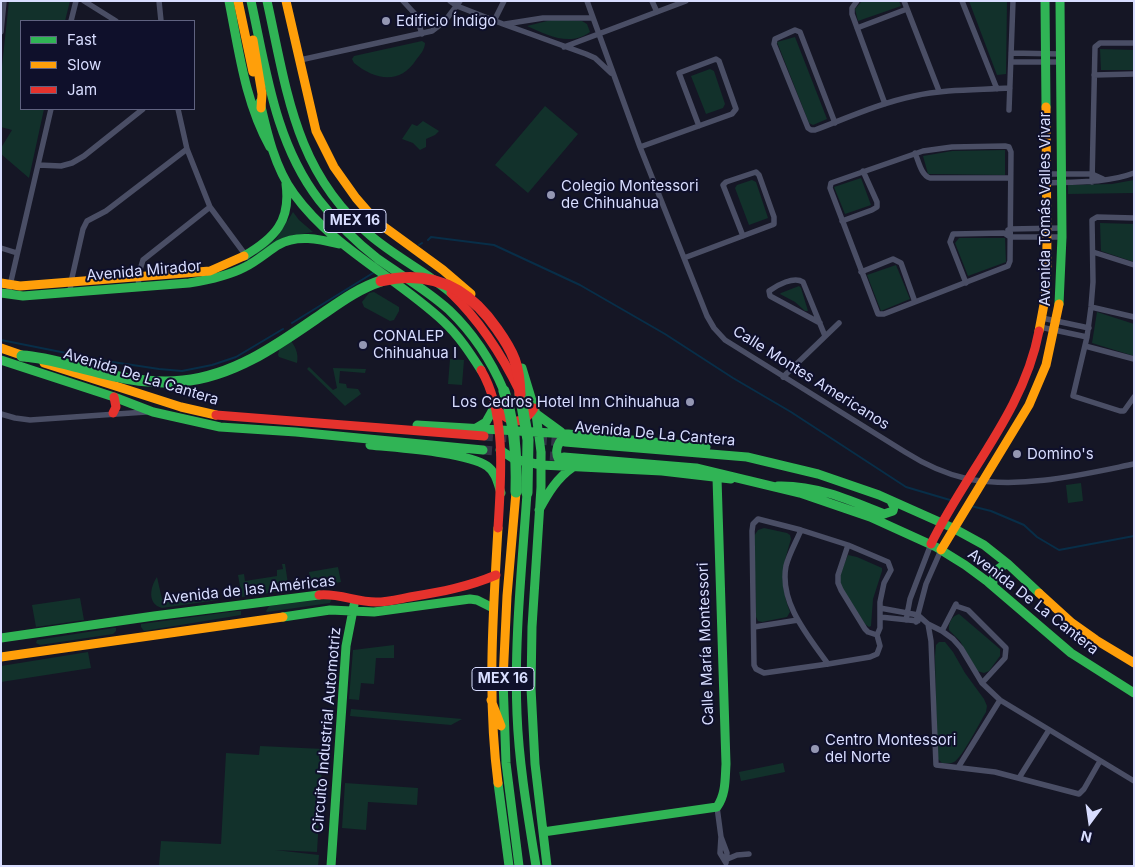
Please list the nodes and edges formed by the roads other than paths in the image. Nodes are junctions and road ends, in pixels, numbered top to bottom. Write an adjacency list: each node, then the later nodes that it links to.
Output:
1 (4, 1): 25 (street)
2 (76, 1): 27 (street)
3 (84, 1): 28 (street)
4 (159, 1): 29 (street)
5 (229, 1): 35 (main road)
6 (238, 1): 35 (main road)
7 (250, 1): 51 (main road); 136 (main road, MEX 16, bridge)
8 (267, 1): 112 (main road, MEX 16)
9 (286, 1): 42 (main road)
10 (403, 1): 34 (street)
11 (450, 1): 22 (street, Calle Montes Americanos)
12 (504, 1): 30 (street)
13 (587, 1): 26 (street)
14 (652, 1): 24 (street)
15 (686, 1): 24 (street)
16 (857, 1): 32 (street)
17 (904, 1): 23 (street)
18 (962, 1): 48 (street)
19 (1013, 1): 39 (street)
20 (1045, 1): 40 (main road, Avenida Tomás Valles Vivar)
21 (1060, 1): 41 (main road, Avenida Tomás Valles Vivar)
22 (459, 4): 30 (street, Calle Montes Americanos); 34 (street)
23 (907, 8): 32 (street); 49 (street)
24 (657, 12): 36 (street)
25 (2, 18): 33 (street)
26 (592, 18): 31 (street); 36 (street)
27 (71, 20)
28 (114, 20)
29 (161, 20)
30 (494, 21): 31 (street, Calle Montes Americanos)
31 (503, 24): 38 (street, Calle Montes Americanos)
32 (857, 28): 50 (street)
33 (1, 32)
34 (422, 34): 42 (street)
35 (241, 35): 51 (main road); 61 (main road)
36 (599, 35): 38 (street); 45 (street)
37 (1134, 43): 46 (street)
38 (564, 46): 45 (street, Calle Montes Americanos)
39 (1011, 53): 40 (street); 43 (street)
40 (1040, 58): 41 (street); 43 (street); 69 (main road, Avenida Tomás Valles Vivar)
41 (1060, 58): 66 (main road, Avenida Tomás Valles Vivar)
42 (300, 60): 116 (main road)
43 (1011, 62): 47 (street)
44 (1134, 74): 46 (street)
45 (613, 75): 58 (street, Calle Montes Americanos)
46 (1094, 75): 65 (street)
47 (1010, 88): 48 (street); 55 (street)
48 (997, 89): 49 (street)
49 (939, 91): 50 (street)
50 (885, 104): 56 (street)
51 (261, 108): 61 (main road)
52 (50, 110): 62 (street)
53 (142, 110): 62 (street)
54 (178, 110): 59 (street)
55 (1009, 110)
56 (835, 123): 56 (street)
57 (699, 126): 57 (street); 58 (street)
58 (640, 147): 88 (street, Calle Montes Americanos)
59 (187, 149): 73 (street); 94 (street)
60 (915, 153): 63 (street); 68 (street); 68 (street)
61 (276, 156): 67 (main road)
62 (38, 165): 87 (street)
63 (863, 171): 75 (street); 75 (street)
64 (1134, 173): 70 (street)
65 (1092, 174): 66 (street); 70 (street); 72 (street)
66 (1065, 177): 69 (street); 71 (street); 71 (street); 79 (main road, Avenida Tomás Valles Vivar)
67 (285, 178): 84 (main road); 89 (main road, Avenida Mirador)
68 (1010, 178): 77 (street)
69 (1046, 178): 78 (main road, Avenida Tomás Valles Vivar)
70 (1103, 179): 72 (street)
71 (1073, 182): 72 (street)
72 (1092, 182)
73 (210, 207): 89 (street); 92 (street)
74 (1134, 218): 86 (street)
75 (842, 221): 91 (street)
76 (1033, 228): 77 (street); 78 (street); 82 (street)
77 (1010, 229): 80 (street); 83 (street)
78 (1048, 232): 79 (street); 82 (street); 101 (main road, Avenida Tomás Valles Vivar)
79 (1062, 232): 102 (main road, Avenida Tomás Valles Vivar)
80 (1004, 233): 83 (street); 93 (street)
81 (743, 236): 81 (street); 88 (street)
82 (1033, 236): 83 (street)
83 (1010, 237): 93 (street)
84 (340, 244): 89 (main road, Avenida Mirador); 115 (main road)
85 (1, 248): 87 (street)
86 (1093, 252): 90 (street); 97 (street)
87 (17, 253): 95 (street)
88 (684, 258): 111 (street, Calle Montes Americanos)
89 (249, 259): 92 (main road, Avenida Mirador)
90 (1134, 265)
91 (861, 272): 96 (street); 96 (street)
92 (139, 282): 94 (main road, Avenida Mirador)
93 (966, 283): 96 (street)
94 (71, 287): 95 (main road, Avenida Mirador)
95 (5, 289)
96 (915, 302)
97 (1091, 307): 98 (street); 103 (street)
98 (1134, 317)
99 (820, 323): 99 (street); 104 (street)
100 (839, 323): 104 (street)
101 (1041, 323): 102 (street); 133 (main road, Avenida Tomás Valles Vivar)
102 (1062, 327): 103 (street); 105 (street); 132 (main road, Avenida Tomás Valles Vivar)
103 (1088, 328): 105 (street)
104 (825, 336): 111 (street)
105 (1087, 337): 106 (street)
106 (1085, 346): 110 (street); 114 (street)
107 (1, 348): 108 (main road, Avenida De La Cantera)
108 (22, 356): 112 (main road, bridge); 122 (main road, Avenida De La Cantera)
109 (1, 360): 113 (main road, Avenida De La Cantera)
110 (1134, 360)
111 (783, 377): 133 (street, Calle Montes Americanos)
112 (520, 392): 136 (main road, MEX 16, bridge)
113 (114, 397): 117 (main road, Avenida De La Cantera); 118 (main road)
114 (1134, 397)
115 (495, 408): 116 (main road); 120 (main road); 122 (main road)
116 (535, 411): 123 (main road); 124 (main road)
117 (153, 412): 118 (street); 121 (main road, Avenida De La Cantera)
118 (113, 413): 119 (street)
119 (1, 414)
120 (498, 430): 122 (main road, Avenida De La Cantera); 123 (main road, Avenida De La Cantera); 126 (main road)
121 (296, 432): 125 (main road, Avenida De La Cantera); 135 (main road)
122 (480, 432)
123 (540, 432): 124 (main road, Avenida De La Cantera); 129 (main road)
124 (565, 436): 127 (main road); 138 (main road, Avenida De La Cantera)
125 (483, 450)
126 (500, 450): 129 (main road); 135 (main road)
127 (568, 464): 129 (main road); 130 (main road, Avenida De La Cantera); 131 (main road); 139 (main road)
128 (1134, 464): 132 (street, Calle Montes Americanos)
129 (541, 465): 137 (main road)
130 (739, 477): 131 (main road); 134 (main road, Avenida De La Cantera)
131 (717, 478): 180 (main road, Calle María Montessori)
132 (983, 480): 133 (street, Calle Montes Americanos); 141 (main road, Avenida Tomás Valles Vivar)
133 (965, 484): 140 (main road, Avenida Tomás Valles Vivar)
134 (773, 486): 138 (main road); 144 (main road, Avenida De La Cantera)
135 (501, 488): 137 (main road); 146 (main road)
136 (522, 492): 175 (main road, MEX 16); 187 (main road, MEX 16)
137 (540, 493): 139 (main road)
138 (891, 501): 140 (main road, Avenida De La Cantera)
139 (540, 510): 181 (main road)
140 (944, 517): 141 (main road, Avenida De La Cantera); 144 (main road, Avenida Tomás Valles Vivar)
141 (956, 523): 144 (main road, Avenida Tomás Valles Vivar); 145 (main road, Avenida De La Cantera)
142 (801, 530): 143 (street); 160 (street); 163 (street)
143 (848, 545): 154 (street); 165 (street)
144 (936, 547): 147 (main road, Avenida De La Cantera); 148 (street, Avenida Tomás Valles Vivar); 149 (street, Avenida Tomás Valles Vivar)
145 (1008, 564): 147 (main road); 168 (main road, Avenida De La Cantera)
146 (496, 575): 150 (main road, Avenida de las Américas); 153 (main road)
147 (993, 585): 171 (main road, Avenida De La Cantera)
148 (914, 586): 149 (street); 156 (street, Avenida Tomás Valles Vivar)
149 (924, 590): 158 (street, Avenida Tomás Valles Vivar)
150 (460, 594): 151 (main road, Avenida de las Américas); 153 (main road, Avenida de las Américas); 155 (main road, Avenida de las Américas)
151 (356, 597): 152 (main road, Avenida de las Américas); 155 (main road, Circuito Industrial Automotriz)
152 (254, 603): 159 (main road); 166 (main road, Avenida de las Américas)
153 (493, 608): 172 (main road)
154 (880, 608): 156 (street); 157 (street)
155 (354, 610): 159 (main road, Avenida de las Américas); 184 (main road, Circuito Industrial Automotriz)
156 (908, 612): 158 (street); 161 (street, Avenida Tomás Valles Vivar)
157 (880, 617): 161 (street); 165 (street)
158 (919, 619): 161 (street); 162 (street)
159 (256, 620): 167 (main road, Avenida de las Américas)
160 (798, 620): 163 (street); 169 (street)
161 (906, 620)
162 (928, 624): 164 (street); 177 (street)
163 (754, 627): 169 (street)
164 (942, 631): 170 (street); 170 (street)
165 (877, 635): 169 (street)
166 (1, 638)
167 (1, 657)
168 (1134, 663)
169 (828, 664)
170 (982, 683): 173 (street)
171 (1134, 693)
172 (491, 700): 175 (main road); 185 (main road)
173 (1000, 700): 174 (street); 177 (street)
174 (1049, 730): 176 (street); 178 (street)
175 (504, 734): 186 (main road, MEX 16)
176 (1100, 761): 178 (street); 179 (street)
177 (959, 766): 178 (street)
178 (1019, 778)
179 (1134, 781)
180 (717, 807): 181 (main road); 183 (street)
181 (543, 832): 188 (main road)
182 (749, 854): 183 (street)
183 (726, 862)
184 (331, 866)
185 (509, 866)
186 (519, 866)
187 (536, 866)
188 (547, 866)

